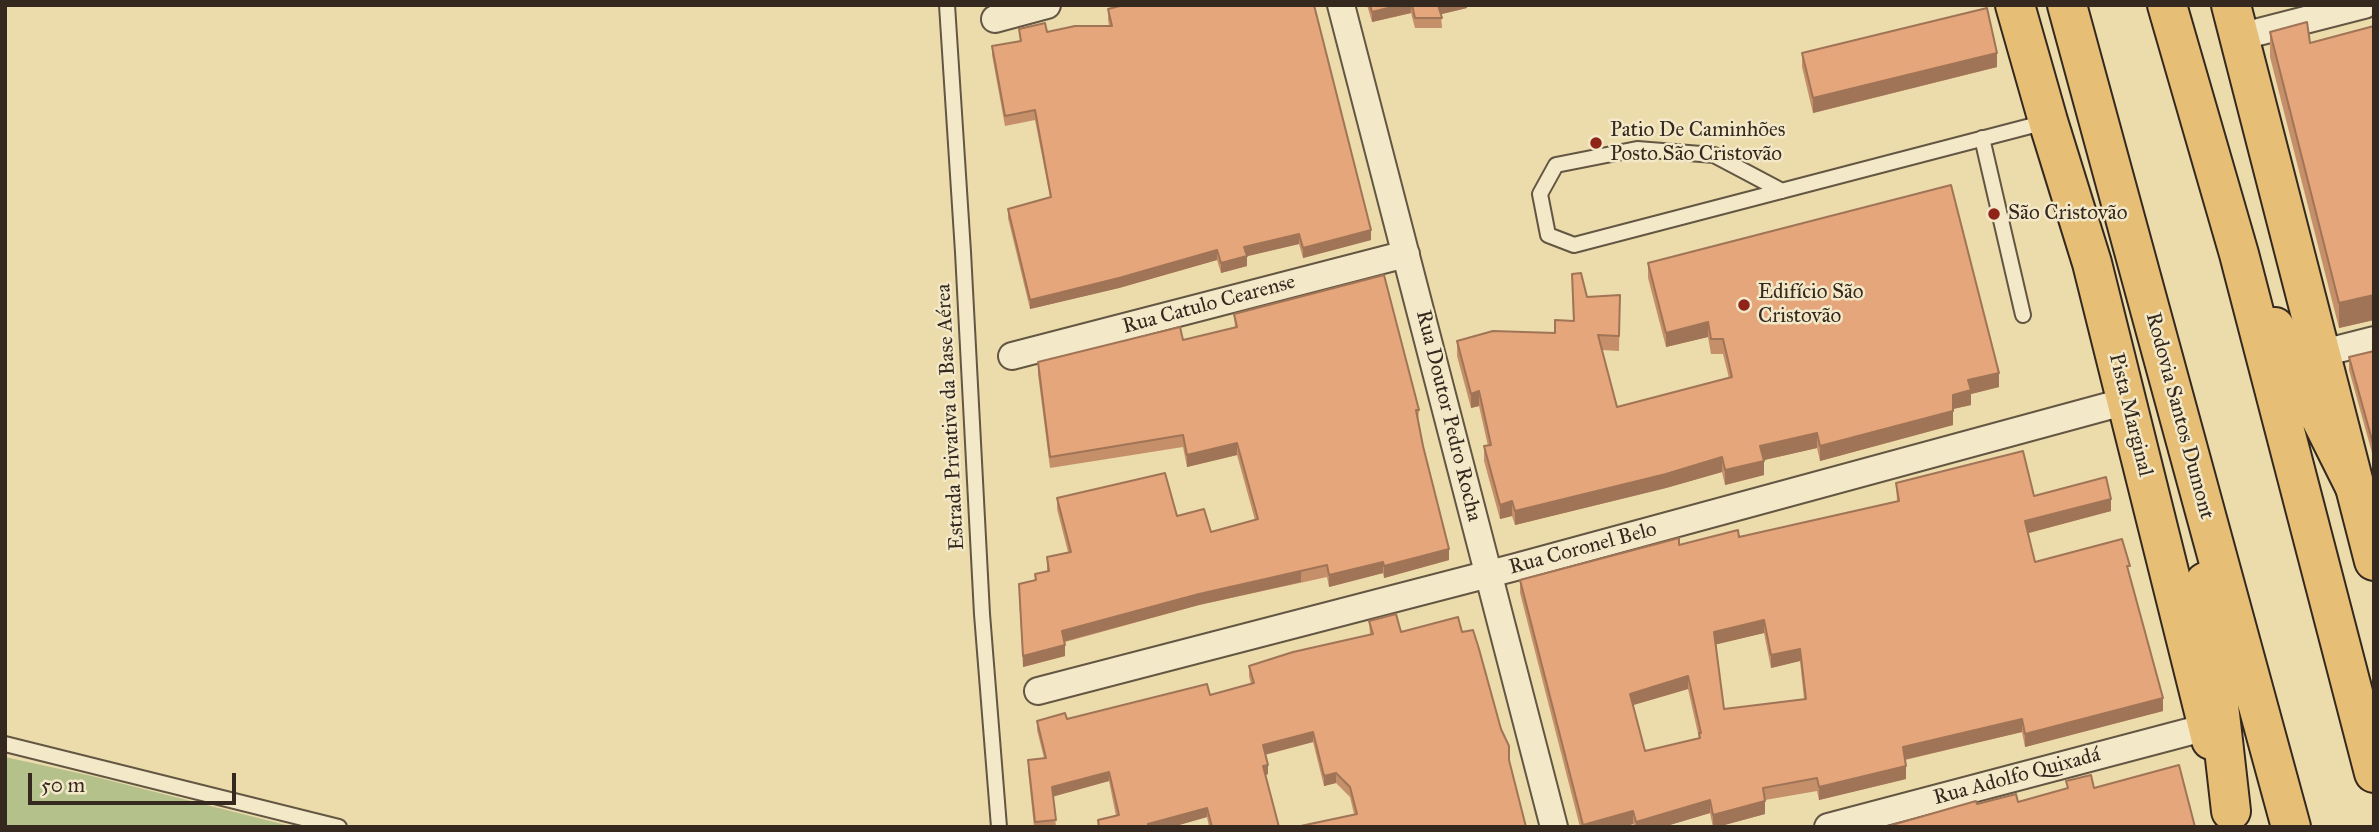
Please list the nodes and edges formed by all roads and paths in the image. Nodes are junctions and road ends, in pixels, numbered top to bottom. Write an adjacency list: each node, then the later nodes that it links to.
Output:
1 (947, 5): 30 (lane, Estrada Privativa da Base Aérea)
2 (1047, 5): 8 (street)
3 (1341, 5): 13 (street, Rua Doutor Pedro Rocha)
4 (2015, 5): 10 (main road, Pista Marginal)
5 (2067, 5): 20 (main road, Rodovia Santos Dumont)
6 (2167, 5): 14 (main road)
7 (2364, 5): 9 (street)
8 (995, 19)
9 (2235, 21): 17 (main road)
10 (2048, 121): 11 (lane); 19 (main road, Pista Marginal)
11 (1982, 138): 12 (lane); 15 (lane)
12 (1782, 191): 12 (lane)
13 (1406, 254): 18 (street, Rua Catulo Cearense); 23 (street, Rua Doutor Pedro Rocha)
14 (2239, 254): 21 (main road); 27 (main road)
15 (2023, 315)
16 (2374, 340): 17 (street)
17 (2319, 354): 21 (main road)
18 (1012, 356)
19 (2127, 401): 23 (street, Rua Coronel Belo); 25 (main road, Pista Marginal)
20 (2190, 455): 28 (main road); 33 (main road, Rodovia Santos Dumont)
21 (2354, 485): 22 (main road)
22 (2374, 561)
23 (1488, 574): 24 (street, Rua Coronel Belo); 31 (street, Rua Doutor Pedro Rocha)
24 (1038, 691)
25 (2207, 727): 28 (main road, Pista Marginal); 32 (street, Rua Adolfo Quixadá)
26 (5, 744): 29 (lane)
27 (2374, 773)
28 (2233, 819)
29 (339, 827)
30 (999, 827)
31 (1554, 827)
32 (1828, 827)
33 (2291, 827)

